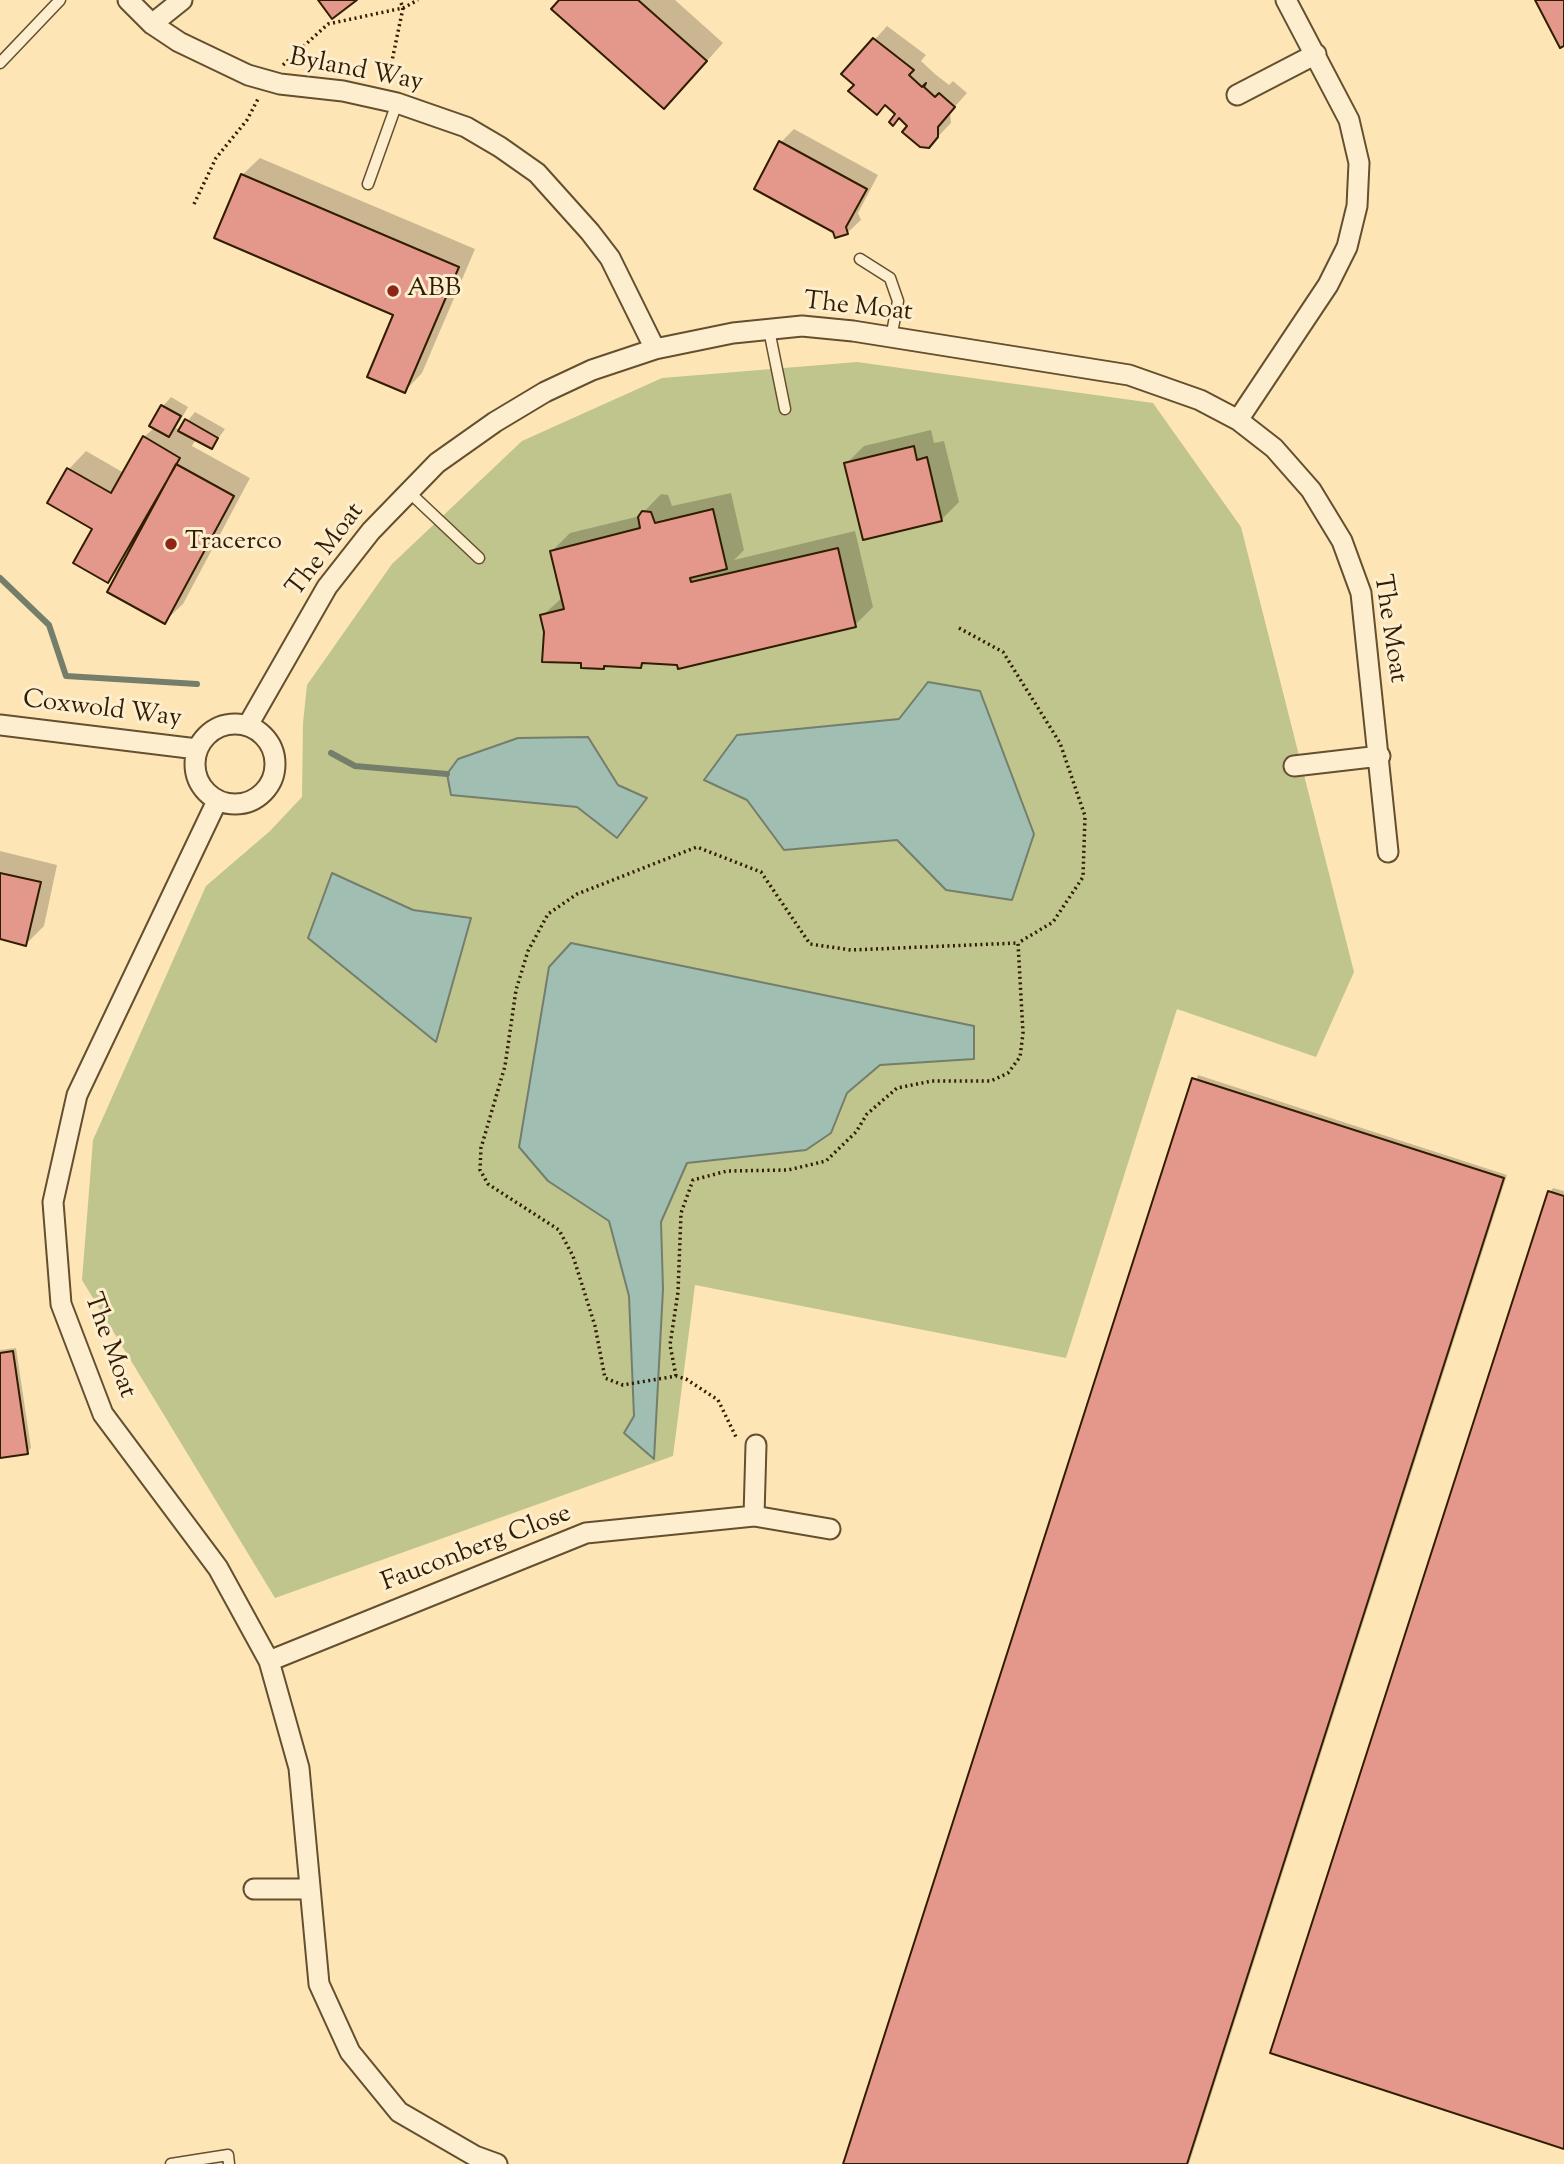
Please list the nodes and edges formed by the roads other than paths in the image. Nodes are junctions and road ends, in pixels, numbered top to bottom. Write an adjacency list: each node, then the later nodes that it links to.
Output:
1 (60, 0): 7 (lane)
2 (128, 0): 5 (street, Byland Way)
3 (182, 0): 5 (street)
4 (1286, 0): 6 (street)
5 (152, 24): 9 (street, Byland Way)
6 (1316, 54): 8 (street); 16 (street)
7 (0, 63)
8 (1237, 95)
9 (390, 101): 10 (lane); 14 (street, Byland Way)
10 (368, 184)
11 (860, 258): 13 (lane)
12 (769, 330): 13 (street, The Moat); 14 (street, The Moat); 15 (lane)
13 (891, 338): 16 (street, The Moat)
14 (655, 349): 17 (street, The Moat)
15 (785, 409)
16 (1238, 420): 22 (street, The Moat)
17 (409, 492): 18 (lane); 20 (street, The Moat)
18 (479, 558)
19 (0, 724): 21 (street, Coxwold Way)
20 (248, 724): 21 (street); 24 (street)
21 (197, 749): 24 (street)
22 (1380, 756): 23 (street); 25 (street, The Moat)
23 (1294, 765)
24 (217, 801): 29 (street, The Moat)
25 (1388, 852)
26 (756, 1445): 27 (street)
27 (754, 1516): 28 (street, Fauconberg Close); 29 (street, Fauconberg Close)
28 (830, 1529)
29 (269, 1661): 31 (street, The Moat)
30 (254, 1889): 31 (street)
31 (308, 1889): 34 (street, The Moat)
32 (171, 2164): 33 (lane)
33 (229, 2164)
34 (497, 2164)

